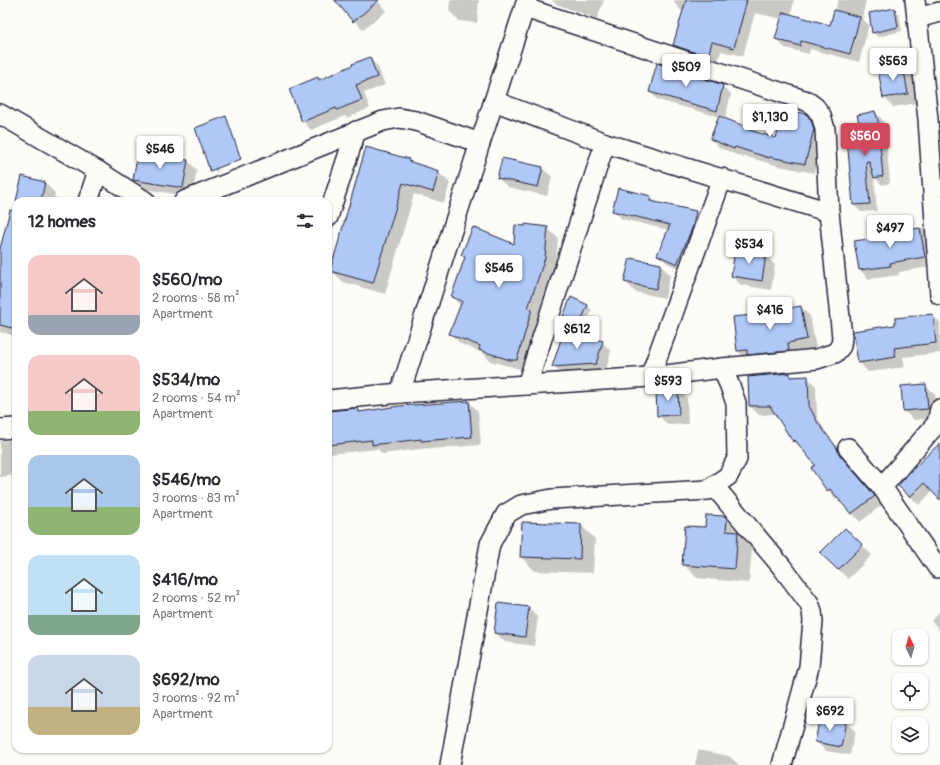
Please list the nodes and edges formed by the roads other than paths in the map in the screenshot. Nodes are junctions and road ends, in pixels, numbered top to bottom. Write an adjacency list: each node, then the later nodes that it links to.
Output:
1 (526, 4): 4 (street); 17 (street)
2 (916, 9): 3 (street); 6 (street)
3 (940, 12)
4 (494, 102): 8 (street); 9 (street)
5 (0, 114): 10 (street)
6 (934, 117): 18 (street)
7 (356, 131): 8 (street); 12 (street); 16 (street)
8 (480, 142): 23 (street)
9 (605, 143): 11 (street); 22 (street)
10 (98, 171): 13 (street); 14 (street)
11 (722, 178): 17 (street); 21 (street)
12 (216, 193): 15 (street)
13 (89, 197)
14 (138, 197)
15 (200, 197)
16 (332, 205)
17 (829, 212): 20 (street)
18 (938, 233): 19 (street)
19 (940, 295)
20 (722, 368): 21 (street); 27 (street)
21 (650, 378): 22 (street)
22 (527, 385): 23 (street)
23 (400, 393): 24 (street)
24 (332, 400)
25 (940, 408): 28 (street)
26 (848, 448): 28 (street)
27 (714, 486): 30 (street); 31 (street)
28 (882, 487): 29 (street)
29 (939, 568)
30 (450, 765)
31 (782, 765)

